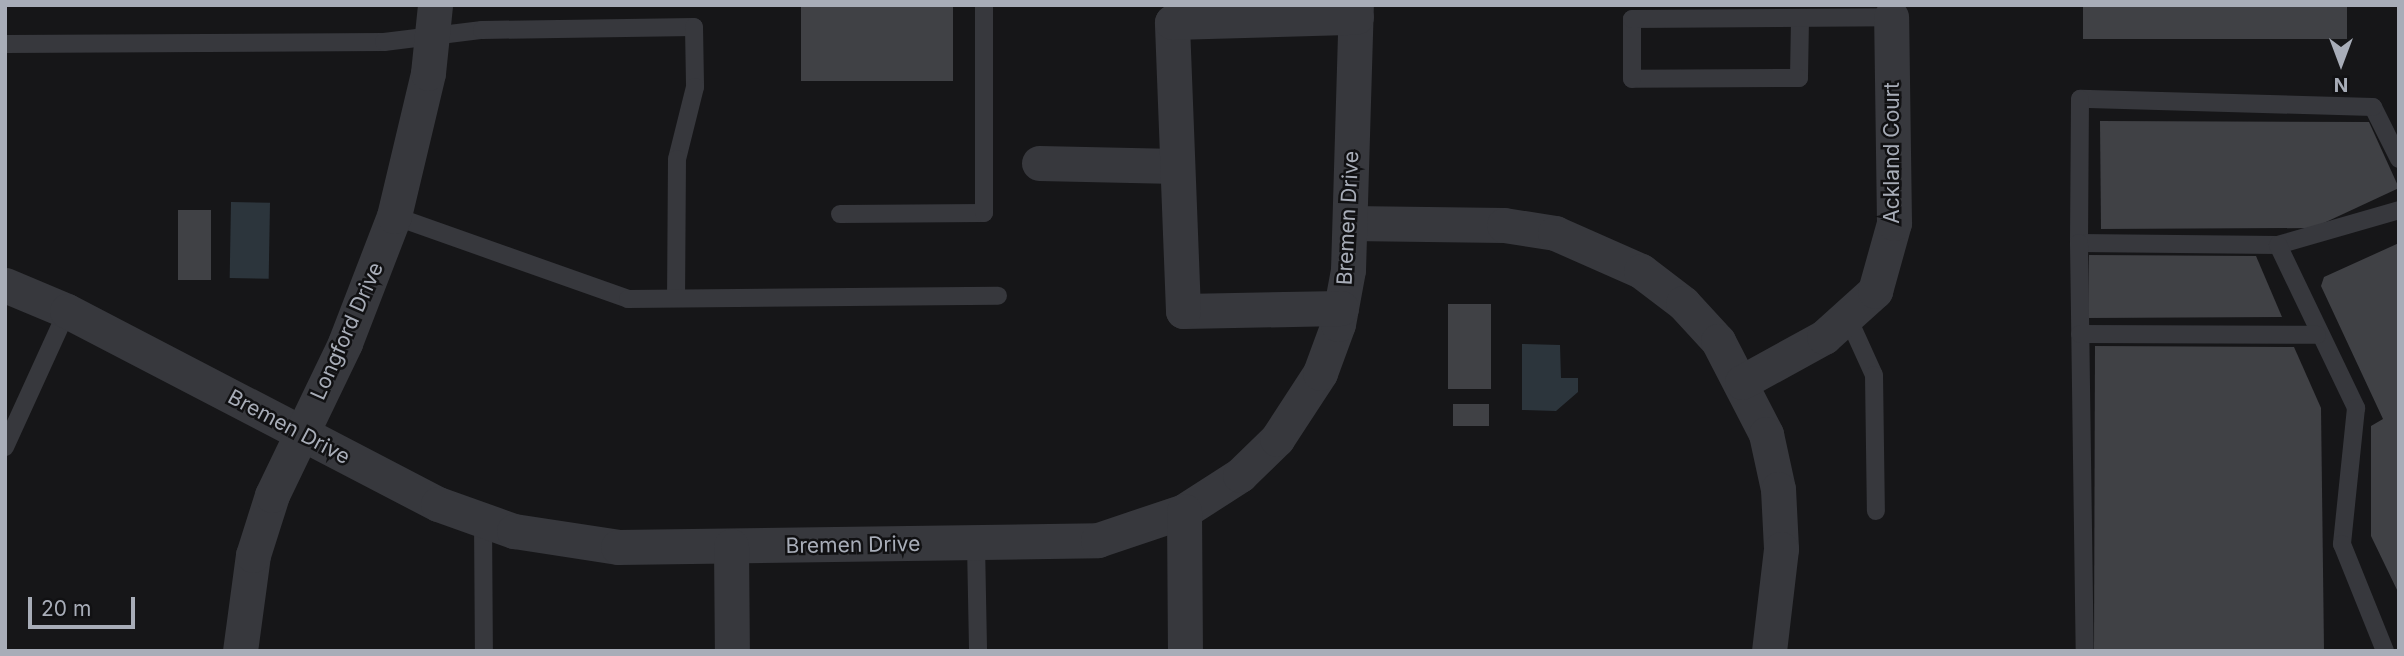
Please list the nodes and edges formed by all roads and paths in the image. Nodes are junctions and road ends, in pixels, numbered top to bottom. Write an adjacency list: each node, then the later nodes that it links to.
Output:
1 (984, 5): 11 (lane)
2 (1356, 11): 9 (street); 13 (street, Bremen Drive)
3 (1891, 17): 4 (lane); 21 (street, Ackland Court)
4 (1800, 19): 4 (lane)
5 (434, 21): 6 (lane); 12 (street, Longford Drive); 18 (lane)
6 (5, 44)
7 (2399, 159): 14 (lane)
8 (1039, 163): 9 (street)
9 (1177, 166): 19 (street)
10 (2399, 210): 15 (lane)
11 (840, 214)
12 (394, 216): 18 (lane); 25 (street, Longford Drive)
13 (1350, 223): 19 (street, Bremen Drive); 24 (street)
14 (2079, 243): 15 (lane); 22 (lane)
15 (2278, 245): 23 (lane)
16 (5, 285): 20 (street, Bremen Drive)
17 (998, 296): 18 (lane)
18 (676, 298)
19 (1341, 308): 27 (street, Bremen Drive)
20 (67, 311): 25 (street, Bremen Drive); 26 (lane)
21 (1849, 320): 24 (street, Ackland Court); 28 (lane)
22 (2080, 334): 23 (lane); 38 (lane)
23 (2317, 335): 39 (lane)
24 (1742, 382): 37 (street)
25 (301, 434): 29 (street, Bremen Drive); 32 (street, Longford Drive)
26 (5, 447)
27 (1184, 511): 30 (street, Bremen Drive); 36 (street)
28 (1875, 511)
29 (483, 521): 31 (street, Bremen Drive); 33 (lane)
30 (976, 544): 31 (street, Bremen Drive); 35 (lane)
31 (731, 546): 34 (street)
32 (240, 651)
33 (484, 651)
34 (732, 651)
35 (978, 651)
36 (1185, 651)
37 (1769, 651)
38 (2085, 651)
39 (2385, 651)

